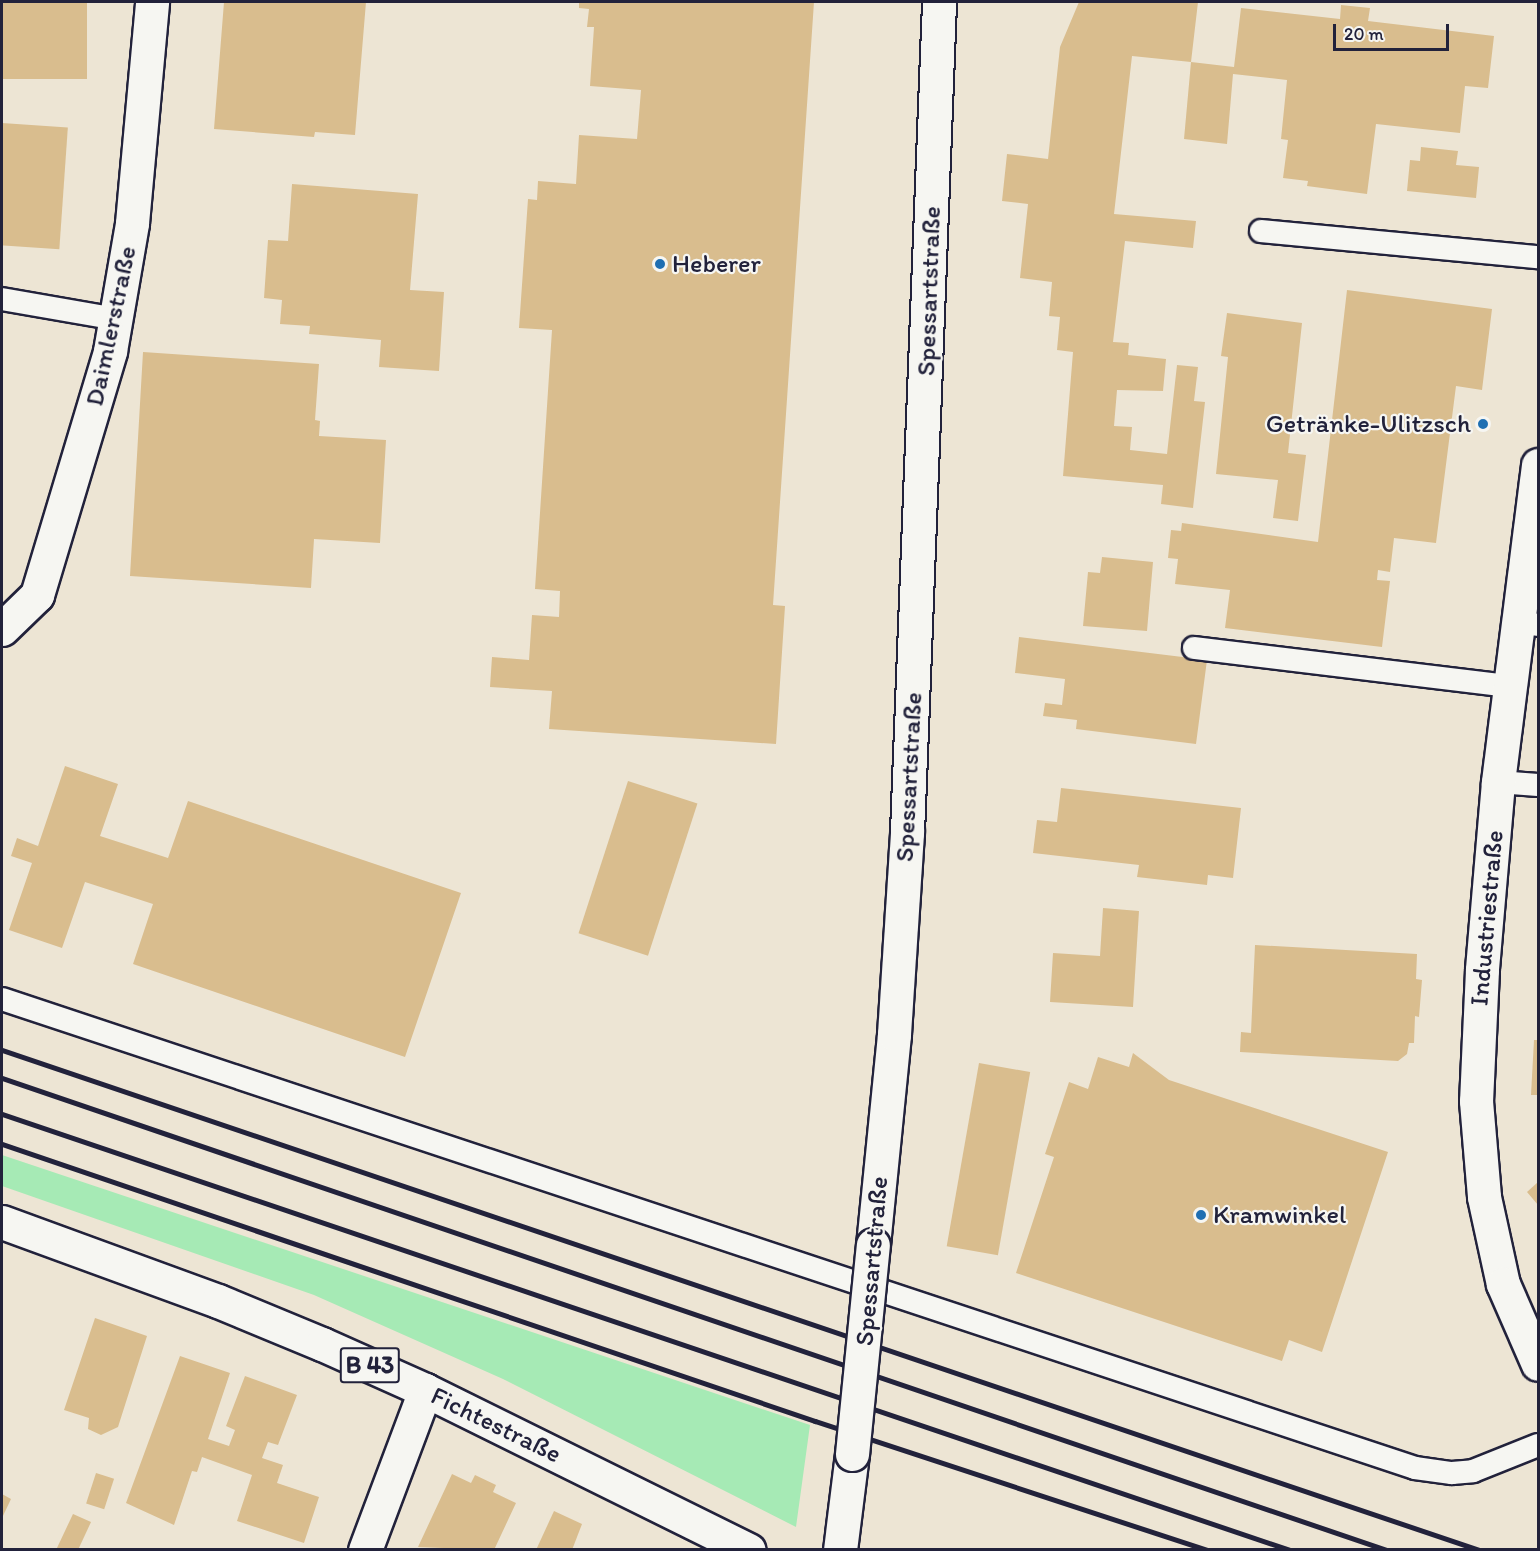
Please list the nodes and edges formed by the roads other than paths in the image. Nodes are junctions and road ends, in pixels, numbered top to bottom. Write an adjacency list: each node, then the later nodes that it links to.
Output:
1 (152, 2): 6 (main road, Daimlerstraße)
2 (939, 2): 21 (main road, Spessartstraße, bridge)
3 (1261, 231): 4 (lane)
4 (1539, 257)
5 (2, 299): 6 (lane)
6 (117, 319): 9 (main road, Daimlerstraße)
7 (1539, 465): 8 (main road, Industriestraße)
8 (1528, 623): 11 (main road, Industriestraße)
9 (2, 629)
10 (1194, 648): 11 (lane)
11 (1509, 686): 12 (main road, Industriestraße)
12 (1498, 782): 13 (lane); 16 (main road, Industriestraße)
13 (1539, 785)
14 (2, 999): 18 (lane)
15 (2, 1222): 17 (main road, Fichtestraße / B 43)
16 (1539, 1364)
17 (425, 1390): 19 (main road); 20 (main road, Fichtestraße / B 43)
18 (1539, 1445)
19 (365, 1550)
20 (749, 1550)
21 (840, 1550)

